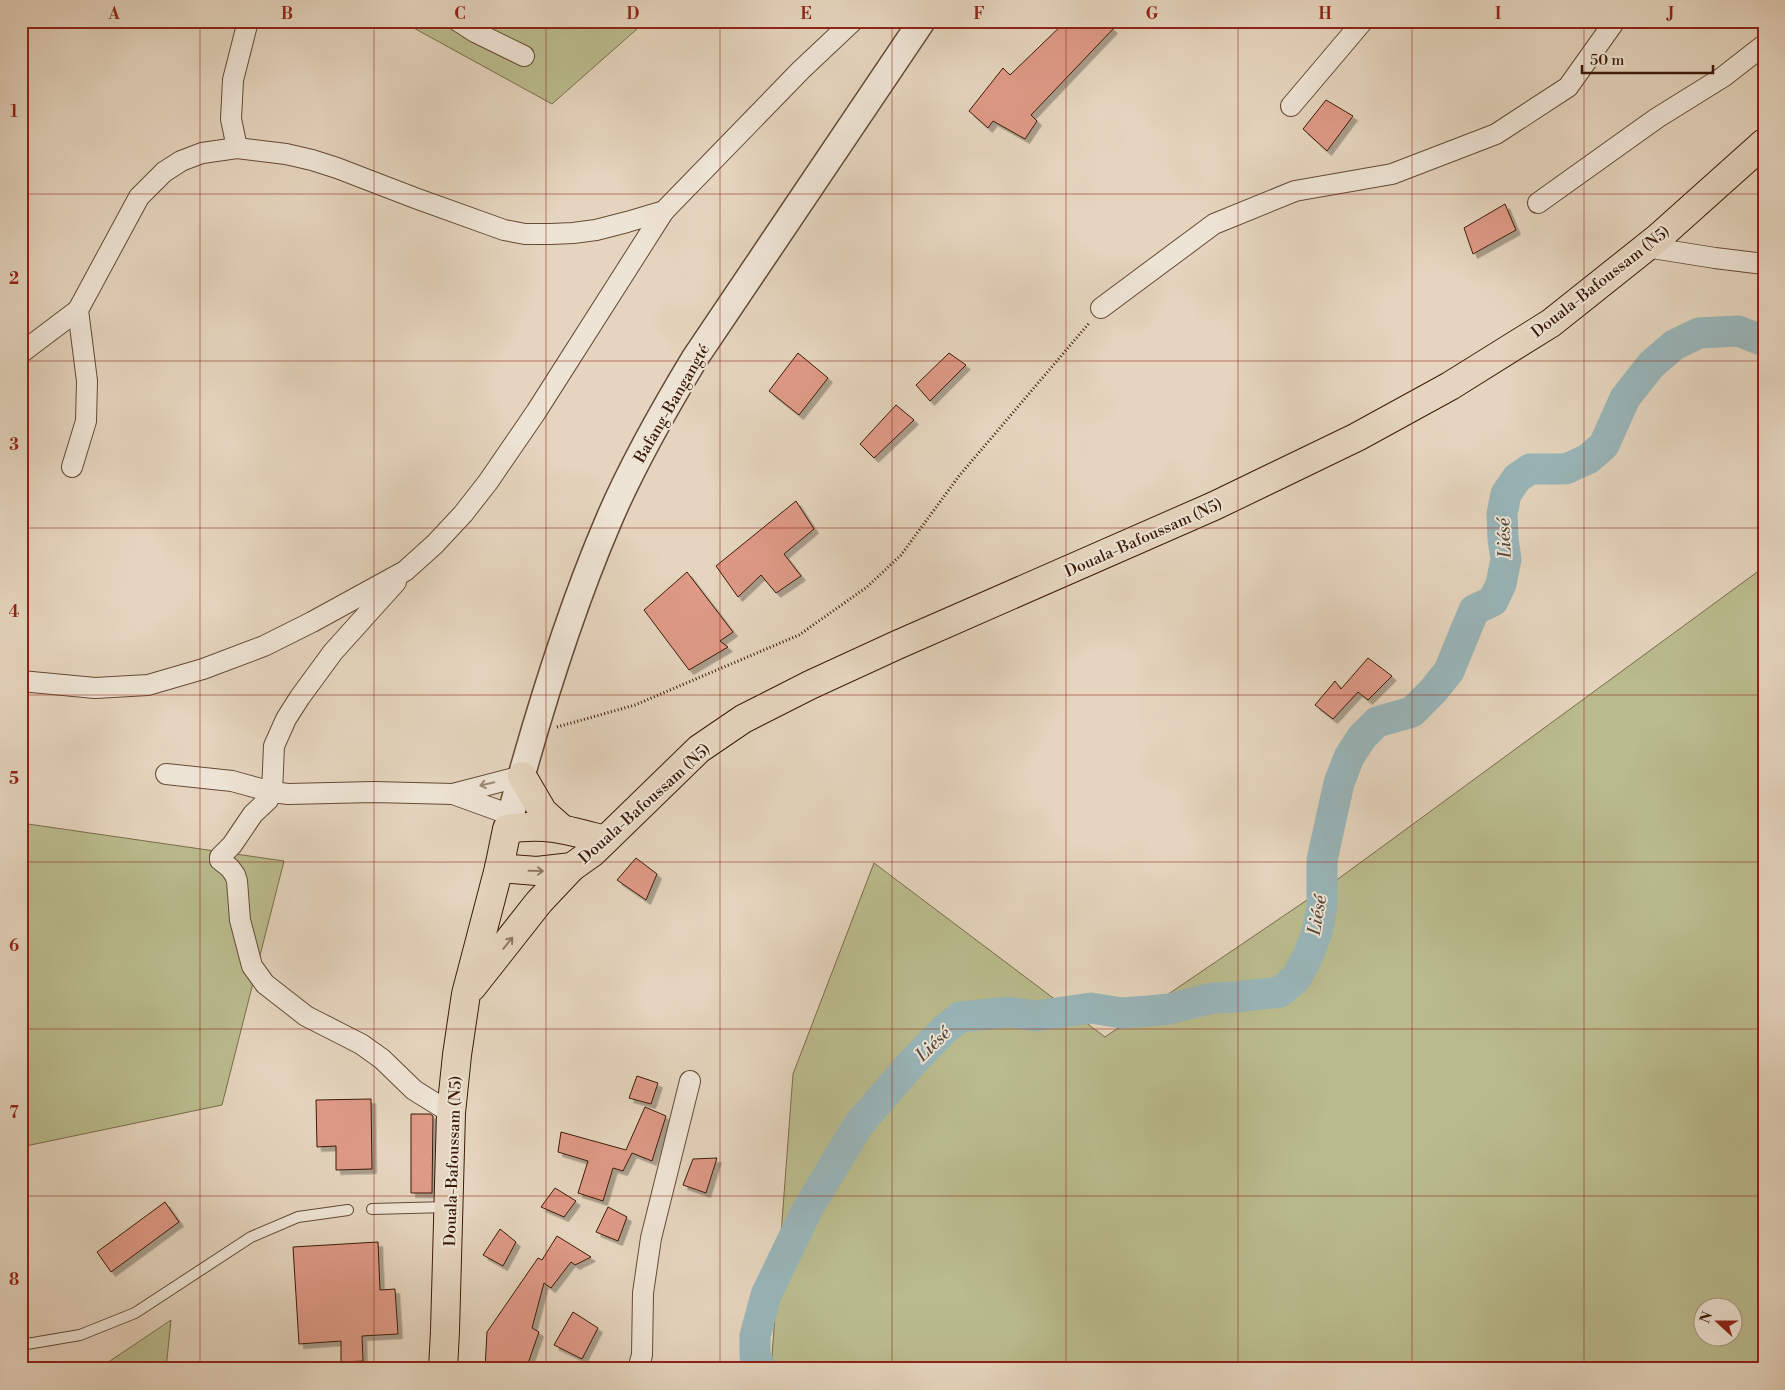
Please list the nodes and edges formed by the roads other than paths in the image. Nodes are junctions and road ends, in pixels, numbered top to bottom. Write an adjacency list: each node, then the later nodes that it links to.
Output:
1 (248, 21): 11 (street)
2 (458, 21): 8 (street)
3 (853, 21): 13 (street)
4 (922, 21): 23 (street, Bafang-Bangangté)
5 (1363, 21): 9 (street)
6 (1616, 21): 16 (street)
7 (1764, 45): 12 (street)
8 (524, 56)
9 (1291, 106)
10 (1764, 143): 14 (highway, Douala-Bafoussam (N5))
11 (237, 148): 13 (street); 17 (street)
12 (1538, 203)
13 (664, 211): 20 (street)
14 (1646, 247): 15 (street); 28 (highway, Douala-Bafoussam (N5))
15 (1764, 264)
16 (1101, 308)
17 (78, 310): 18 (street); 19 (street)
18 (21, 353)
19 (72, 467)
20 (405, 572): 21 (street); 24 (street)
21 (21, 681)
22 (166, 774): 24 (street)
23 (522, 776): 25 (street, one-way to 25); 26 (street, Bafang-Bangangté); 27 (highway)
24 (272, 792): 25 (street); 33 (street)
25 (453, 794): 26 (street)
26 (509, 822): 27 (highway); 30 (highway, Douala-Bafoussam (N5))
27 (562, 828): 28 (highway)
28 (605, 840): 29 (highway, Douala-Bafoussam (N5))
29 (572, 867): 30 (highway, Douala-Bafoussam (N5), one-way to 29); 31 (highway, one-way to 29)
30 (499, 868): 31 (highway, Douala-Bafoussam (N5))
31 (466, 994): 33 (highway, Douala-Bafoussam (N5))
32 (690, 1081): 39 (street)
33 (452, 1113): 34 (highway, Douala-Bafoussam (N5))
34 (449, 1207): 35 (lane); 38 (highway, Douala-Bafoussam (N5))
35 (372, 1209)
36 (348, 1210): 37 (lane)
37 (21, 1345)
38 (443, 1369)
39 (638, 1369)

